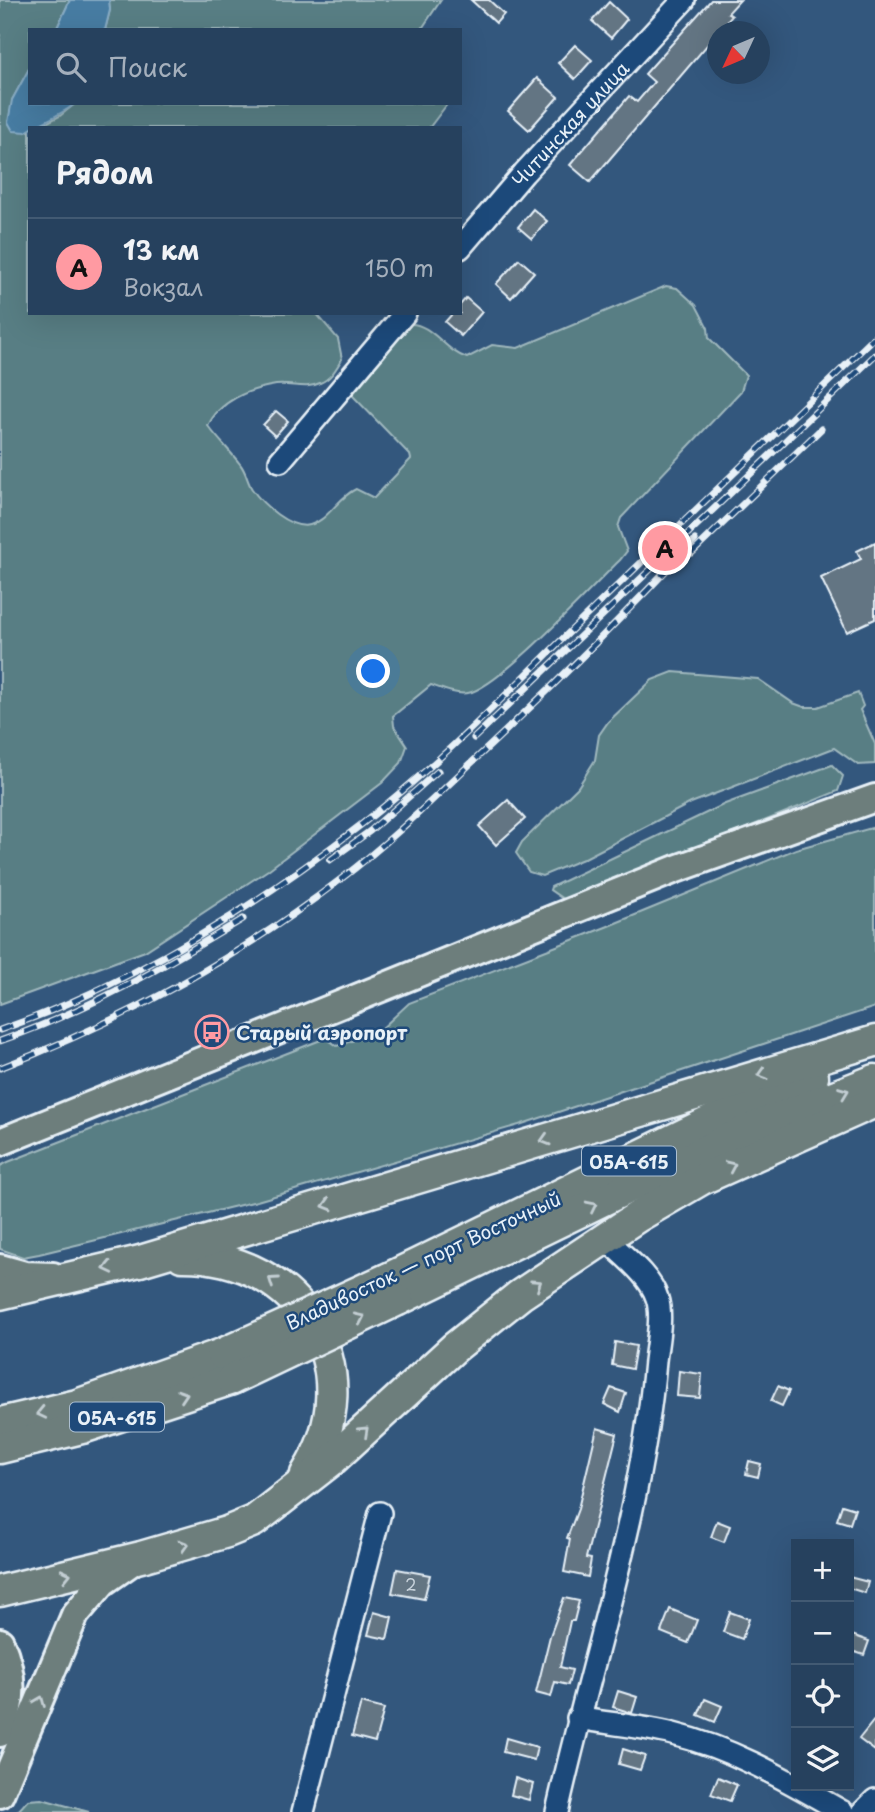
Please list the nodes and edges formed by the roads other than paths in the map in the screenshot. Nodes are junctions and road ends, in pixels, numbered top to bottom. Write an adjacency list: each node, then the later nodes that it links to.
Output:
1 (684, 0): 2 (street, Читинская улица)
2 (462, 246)
3 (403, 315): 4 (street)
4 (280, 461)
5 (875, 798): 10 (main road)
6 (875, 1041): 12 (highway, one-way to 12)
7 (875, 1052): 15 (highway, Владивосток — порт Восточный / 05А-615)
8 (875, 1080): 15 (highway, Владивосток — порт Восточный / 05А-615, one-way to 8)
9 (875, 1102): 11 (highway, one-way to 9)
10 (0, 1142)
11 (605, 1238): 20 (highway, one-way to 11); 25 (street)
12 (140, 1261): 14 (highway, one-way to 14); 20 (highway, one-way to 12)
13 (0, 1268): 14 (main road)
14 (75, 1276): 16 (highway)
15 (393, 1290): 17 (highway, Владивосток — порт Восточный / 05А-615, bridge)
16 (0, 1294)
17 (227, 1367): 18 (highway, Владивосток — порт Восточный / 05А-615, one-way to 18); 19 (highway, Владивосток — порт Восточный / 05А-615, one-way to 17)
18 (0, 1423)
19 (0, 1448)
20 (274, 1506): 22 (highway, one-way to 20)
21 (380, 1513): 29 (street)
22 (141, 1557): 23 (highway, one-way to 22); 27 (main road, one-way to 22)
23 (0, 1591)
24 (0, 1642): 26 (main road)
25 (578, 1718): 30 (street); 31 (street)
26 (0, 1733)
27 (0, 1794)
28 (875, 1800): 32 (street)
29 (303, 1812)
30 (557, 1812)
31 (843, 1812)
32 (863, 1812)

